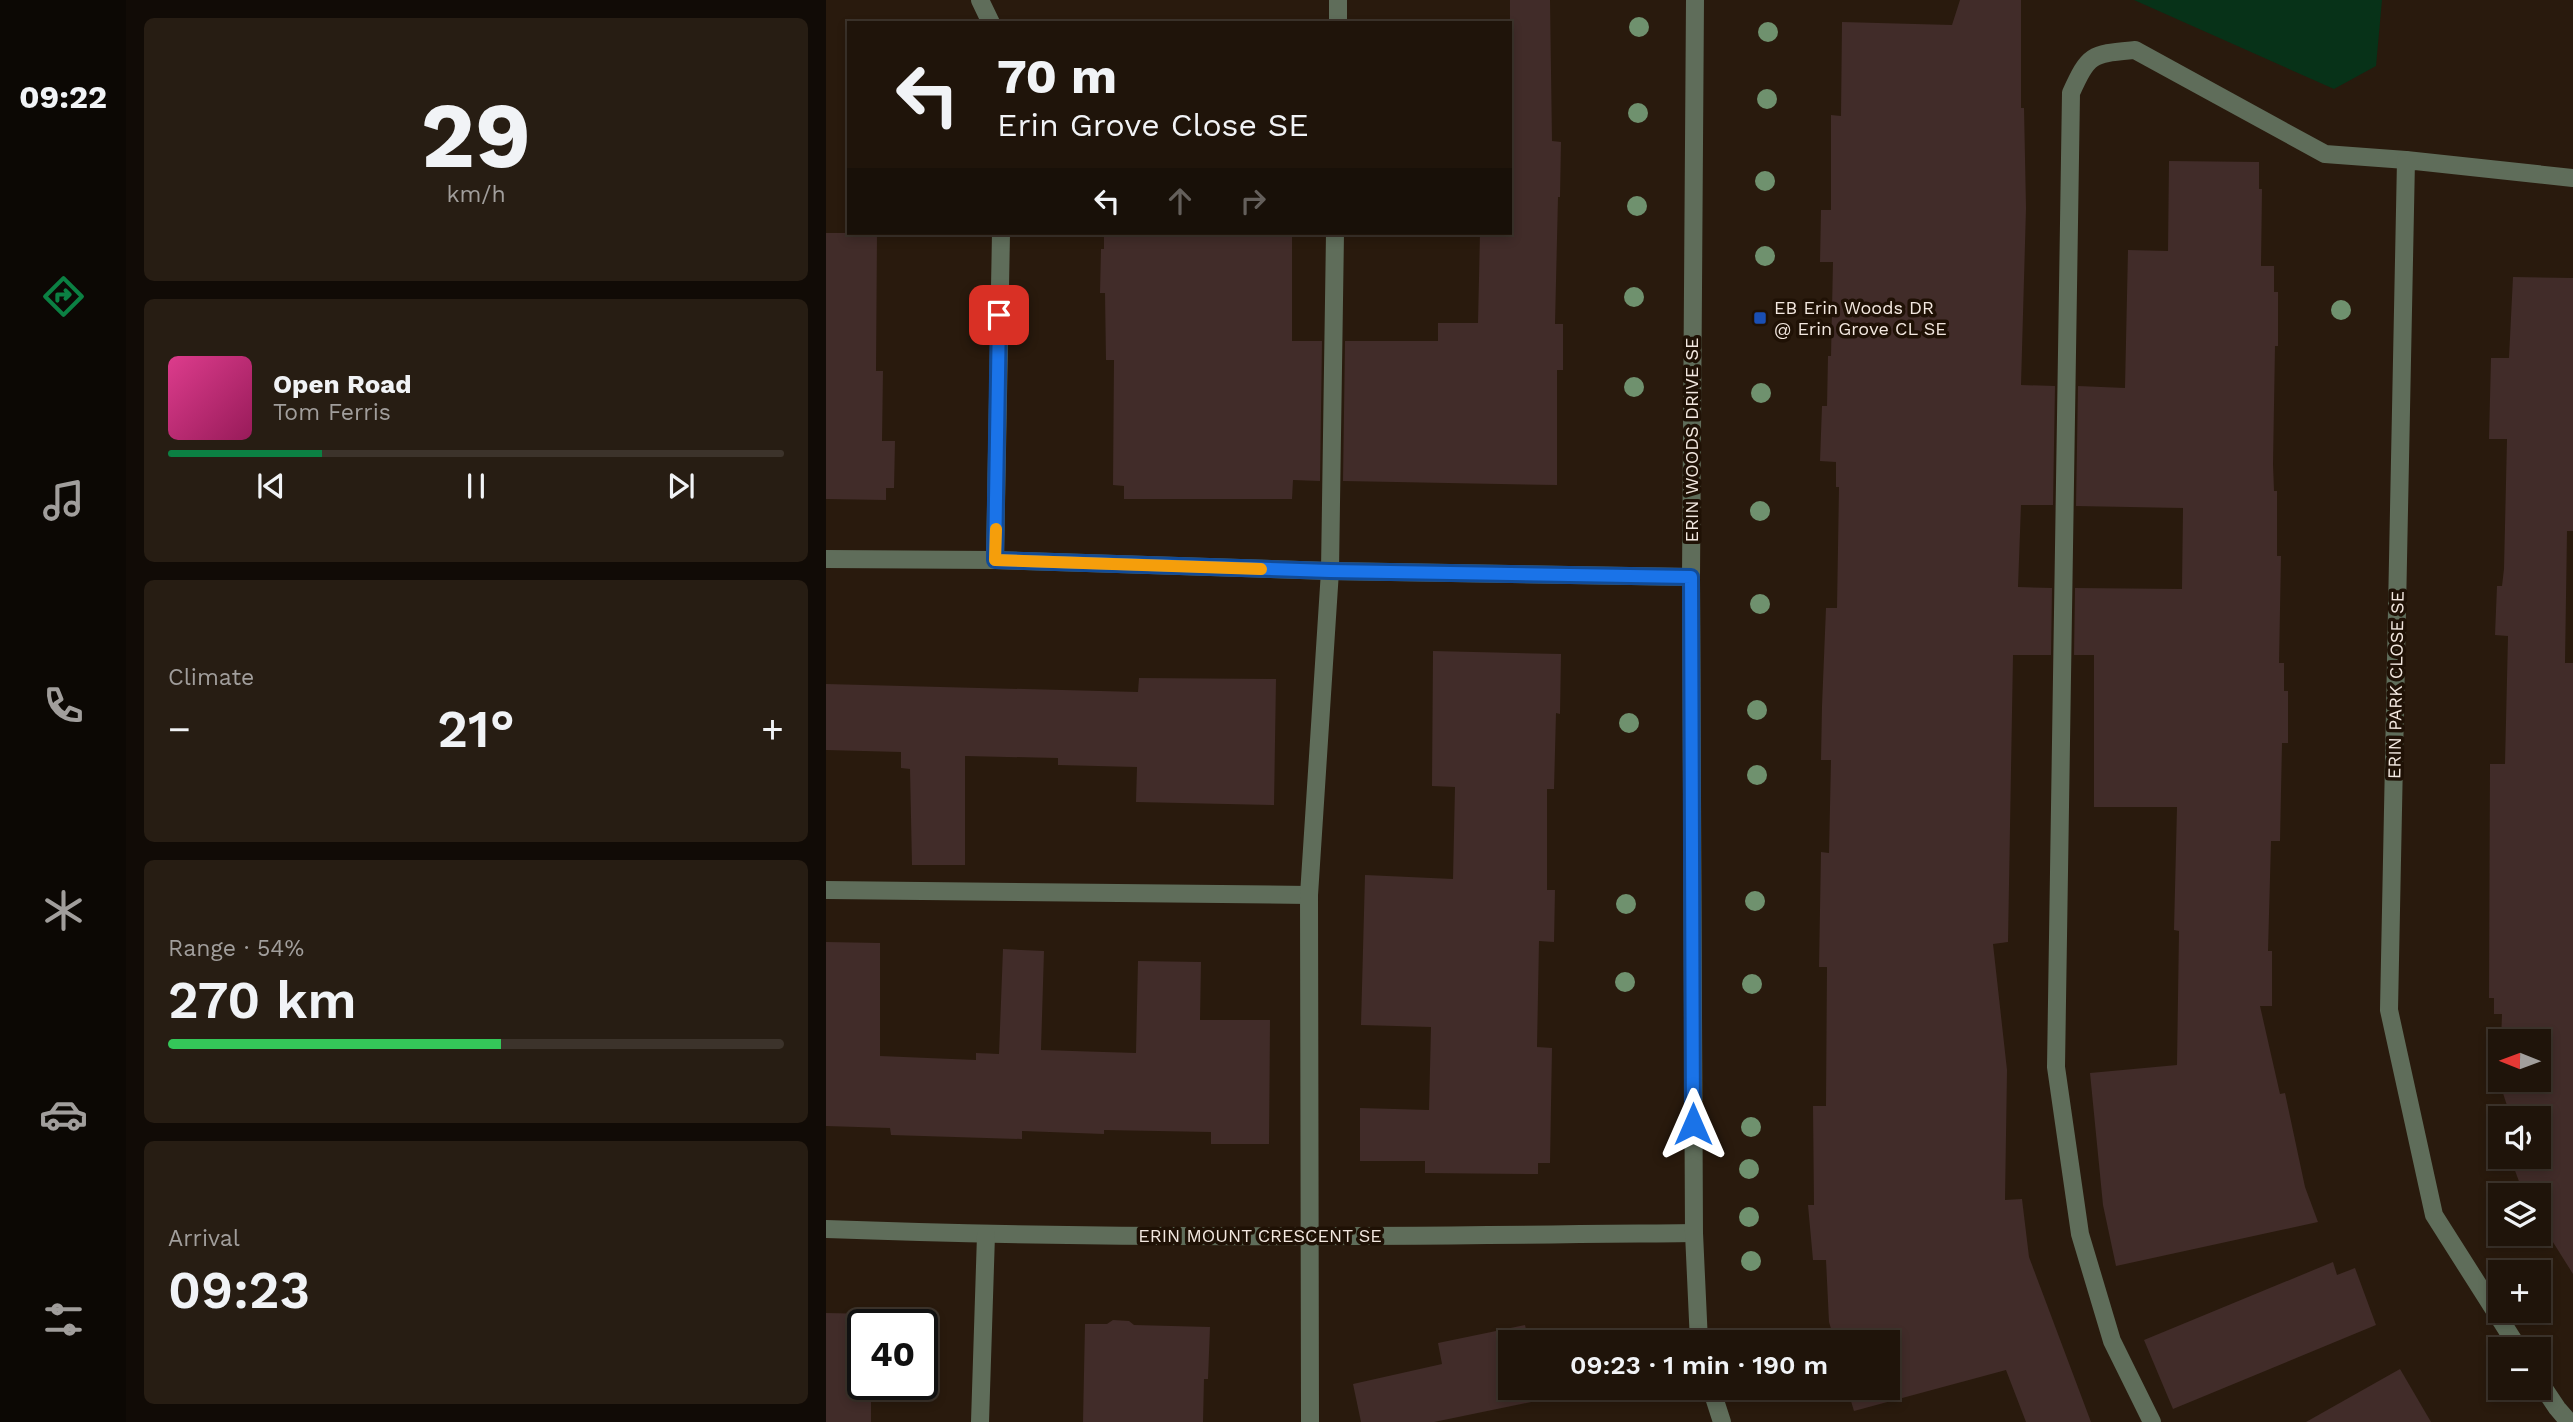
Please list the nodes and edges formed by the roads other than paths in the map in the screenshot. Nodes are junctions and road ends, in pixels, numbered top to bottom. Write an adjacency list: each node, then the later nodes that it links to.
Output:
1 (980, 0): 4 (street)
2 (1338, 0): 5 (street)
3 (1695, 0): 13 (street, ERIN WOODS DRIVE SE)
4 (990, 21)
5 (1338, 21)
6 (2406, 160): 7 (street); 21 (street, ERIN PARK CLOSE SE); 27 (street)
7 (2573, 178)
8 (1000, 235): 11 (street)
9 (1335, 235): 12 (street)
10 (826, 559): 11 (street)
11 (995, 560): 12 (street)
12 (1330, 571): 13 (street); 15 (street)
13 (1691, 577): 17 (street, ERIN WOODS DRIVE SE)
14 (826, 890): 15 (street)
15 (1309, 895): 19 (street)
16 (826, 1229): 18 (street, ERIN MOUNT CRESCENT SE)
17 (1694, 1233): 19 (street, ERIN MOUNT CRESCENT SE); 20 (street, ERIN WOODS DRIVE SE)
18 (986, 1235): 19 (street, ERIN MOUNT CRESCENT SE); 24 (street)
19 (1310, 1237): 25 (street)
20 (1698, 1330)
21 (2511, 1337)
22 (2551, 1399): 28 (street)
23 (1715, 1400): 26 (street)
24 (981, 1422)
25 (1310, 1422)
26 (1722, 1422)
27 (2152, 1422)
28 (2569, 1422)

